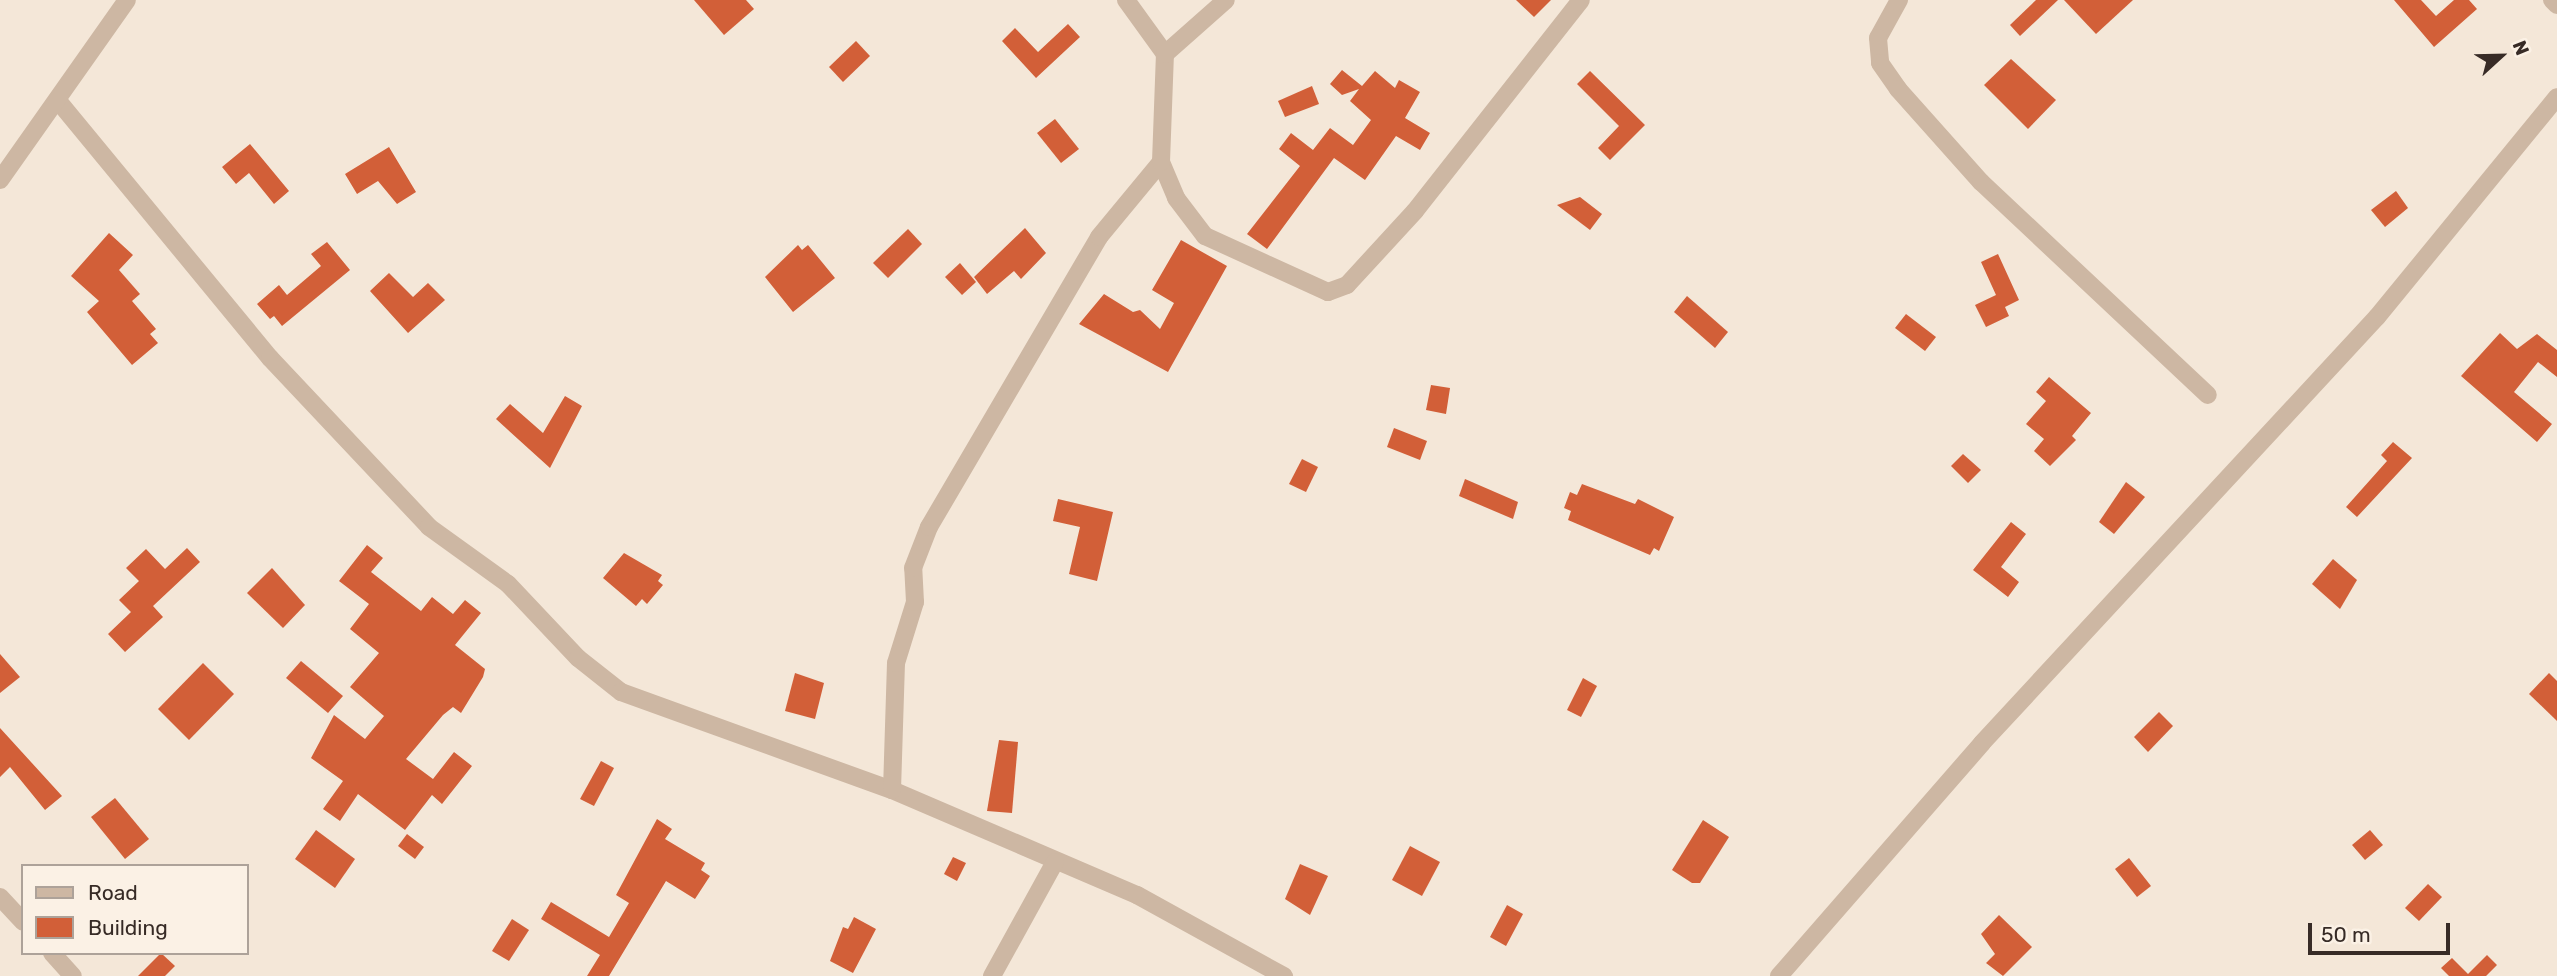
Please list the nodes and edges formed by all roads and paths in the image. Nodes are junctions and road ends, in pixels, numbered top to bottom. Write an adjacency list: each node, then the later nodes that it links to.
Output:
1 (127, 0): 10 (street)
2 (1126, 0): 8 (street)
3 (1226, 0): 8 (street)
4 (1581, 0): 11 (street)
5 (1899, 0): 13 (street)
6 (2552, 0): 7 (street)
7 (2557, 5)
8 (1166, 54): 11 (street)
9 (2557, 97): 22 (street)
10 (59, 103): 12 (street); 14 (street)
11 (1161, 162): 14 (street)
12 (0, 180)
13 (2208, 395)
14 (892, 790): 15 (street)
15 (1055, 862): 20 (street); 21 (street)
16 (0, 897): 17 (street)
17 (21, 920)
18 (54, 955): 19 (street)
19 (73, 976)
20 (992, 976)
21 (1284, 976)
22 (1779, 976)

